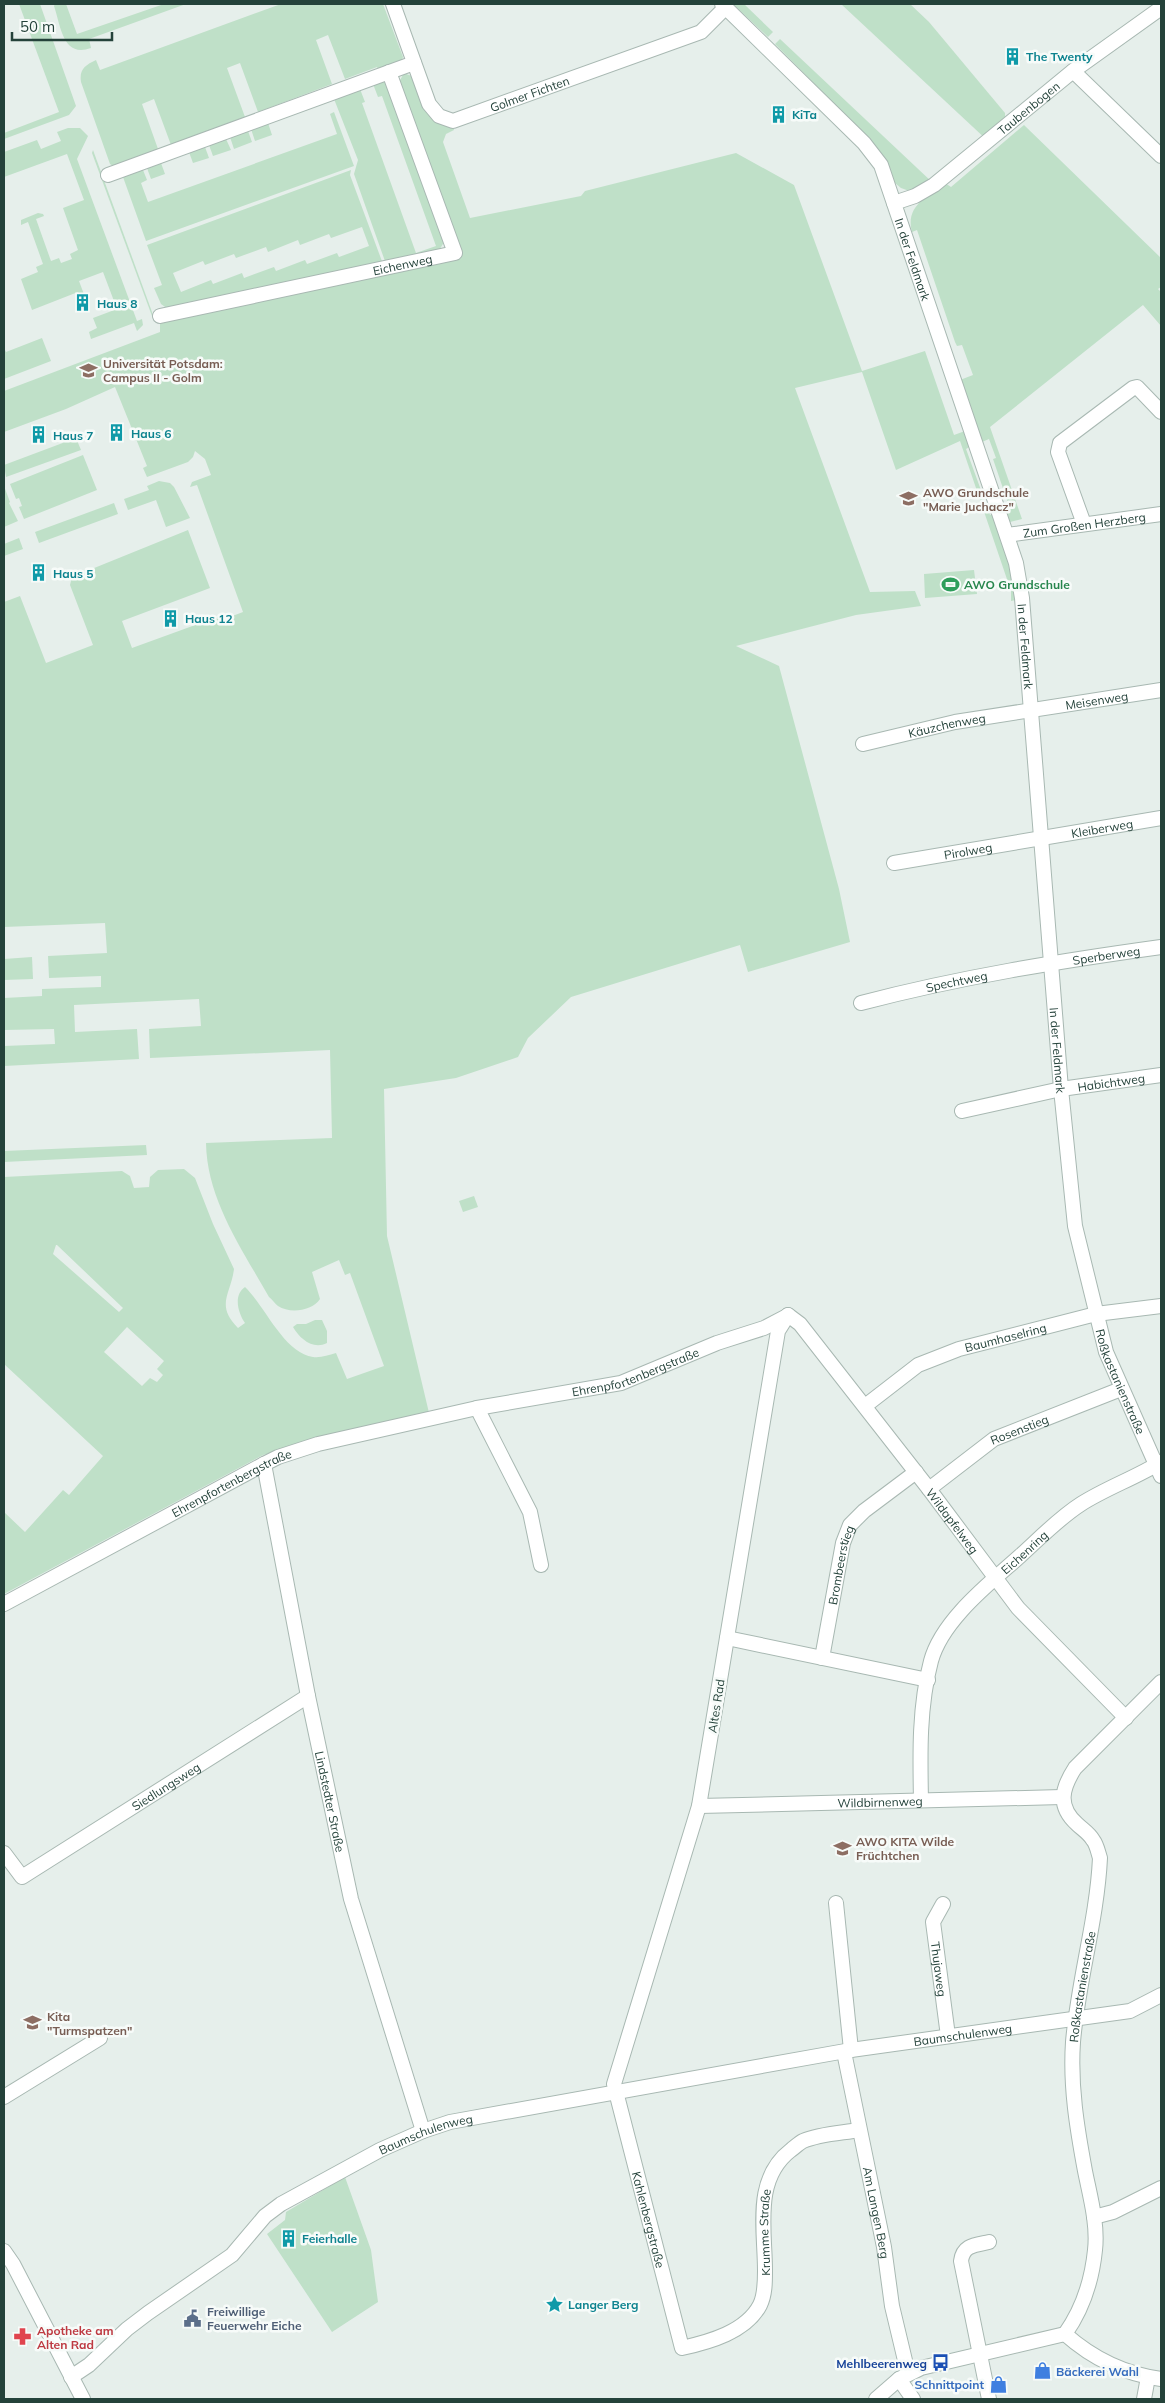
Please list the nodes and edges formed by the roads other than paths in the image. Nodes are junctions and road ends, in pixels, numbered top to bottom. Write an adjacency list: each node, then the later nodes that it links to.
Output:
1 (393, 4): 4 (street, Golmer Fichten)
2 (724, 6): 4 (street, Golmer Fichten); 9 (street, In der Feldmark)
3 (1161, 8): 5 (street, Taubenbogen)
4 (414, 63): 6 (street)
5 (1073, 71): 7 (street); 9 (street, Taubenbogen)
6 (389, 72): 8 (street); 10 (street, Eichenweg)
7 (1161, 156)
8 (108, 175)
9 (894, 203): 14 (street, In der Feldmark)
10 (160, 316)
11 (1161, 412): 13 (street)
12 (1161, 514): 13 (street, Zum Großen Herzberg)
13 (1084, 524): 14 (street, Zum Großen Herzberg)
14 (1006, 535): 16 (street, In der Feldmark)
15 (1161, 690): 16 (street, Meisenweg)
16 (1032, 710): 17 (street, Käuzchenweg); 19 (street, In der Feldmark)
17 (863, 744)
18 (1161, 818): 19 (street, Kleiberweg)
19 (1043, 838): 20 (street, Pirolweg); 22 (street, In der Feldmark)
20 (894, 863)
21 (1161, 947): 22 (street, Sperberweg)
22 (1051, 962): 23 (street, Spechtweg); 25 (street, In der Feldmark)
23 (861, 1003)
24 (1161, 1075): 25 (street, Habichtweg)
25 (1061, 1089): 26 (street, Habichtweg); 28 (street, In der Feldmark)
26 (962, 1111)
27 (1161, 1306): 28 (street, Baumhaselring)
28 (1096, 1314): 30 (street, Roßkastanienstraße); 31 (street, Baumhaselring)
29 (788, 1315): 31 (street, Wildapfelweg); 32 (street, Ehrenpfortenbergstraße); 40 (street, Altes Rad)
30 (1121, 1389): 34 (street, Roßkastanienstraße); 36 (street, Rosenstieg)
31 (865, 1406): 35 (street, Wildapfelweg)
32 (477, 1408): 33 (street, Ehrenpfortenbergstraße); 37 (street)
33 (264, 1464): 39 (street, Ehrenpfortenbergstraße); 44 (street, Lindstedter Straße)
34 (1160, 1468): 38 (street, Eichenring)
35 (916, 1472): 36 (street, Wildapfelweg); 41 (street, Brombeerstieg)
36 (930, 1489): 38 (street, Wildapfelweg)
37 (540, 1565)
38 (996, 1578): 42 (street, Eichenring); 45 (street, Wildapfelweg)
39 (4, 1604)
40 (727, 1638): 41 (street); 48 (street, Altes Rad)
41 (822, 1658): 42 (street)
42 (928, 1680): 47 (street, Eichenring)
43 (1161, 1682): 45 (street)
44 (308, 1696): 49 (street, Siedlungsweg); 60 (street, Lindstedter Straße)
45 (1126, 1718): 46 (street)
46 (1062, 1797): 47 (street, Wildbirnenweg); 53 (street, Roßkastanienstraße)
47 (921, 1800): 48 (street, Wildbirnenweg)
48 (699, 1806): 57 (street, Altes Rad)
49 (4, 1853)
50 (836, 1902): 56 (street)
51 (943, 1904): 54 (street, Thujaweg)
52 (1161, 1995): 53 (street)
53 (1076, 2019): 54 (street, Baumschulenweg); 62 (street, Roßkastanienstraße)
54 (948, 2036): 56 (street, Baumschulenweg)
55 (100, 2038): 58 (street)
56 (848, 2051): 57 (street, Baumschulenweg); 59 (street, Am Langen Berg)
57 (616, 2091): 60 (street, Baumschulenweg); 66 (street, Kahlenbergstraße)
58 (4, 2096)
59 (859, 2130): 66 (street, Krumme Straße); 68 (street, Am Langen Berg)
60 (423, 2131): 69 (street, Baumschulenweg)
61 (1161, 2188): 62 (street)
62 (1094, 2217): 65 (street, Roßkastanienstraße)
63 (989, 2242): 67 (street)
64 (4, 2251): 69 (street)
65 (1065, 2334): 67 (street); 70 (street)
66 (682, 2348)
67 (980, 2355): 68 (street); 74 (street)
68 (903, 2376): 72 (street); 73 (street, Am Langen Berg)
69 (71, 2377): 71 (street)
70 (1155, 2378): 75 (street)
71 (83, 2399)
72 (876, 2399)
73 (912, 2399)
74 (989, 2399)
75 (1144, 2399)

